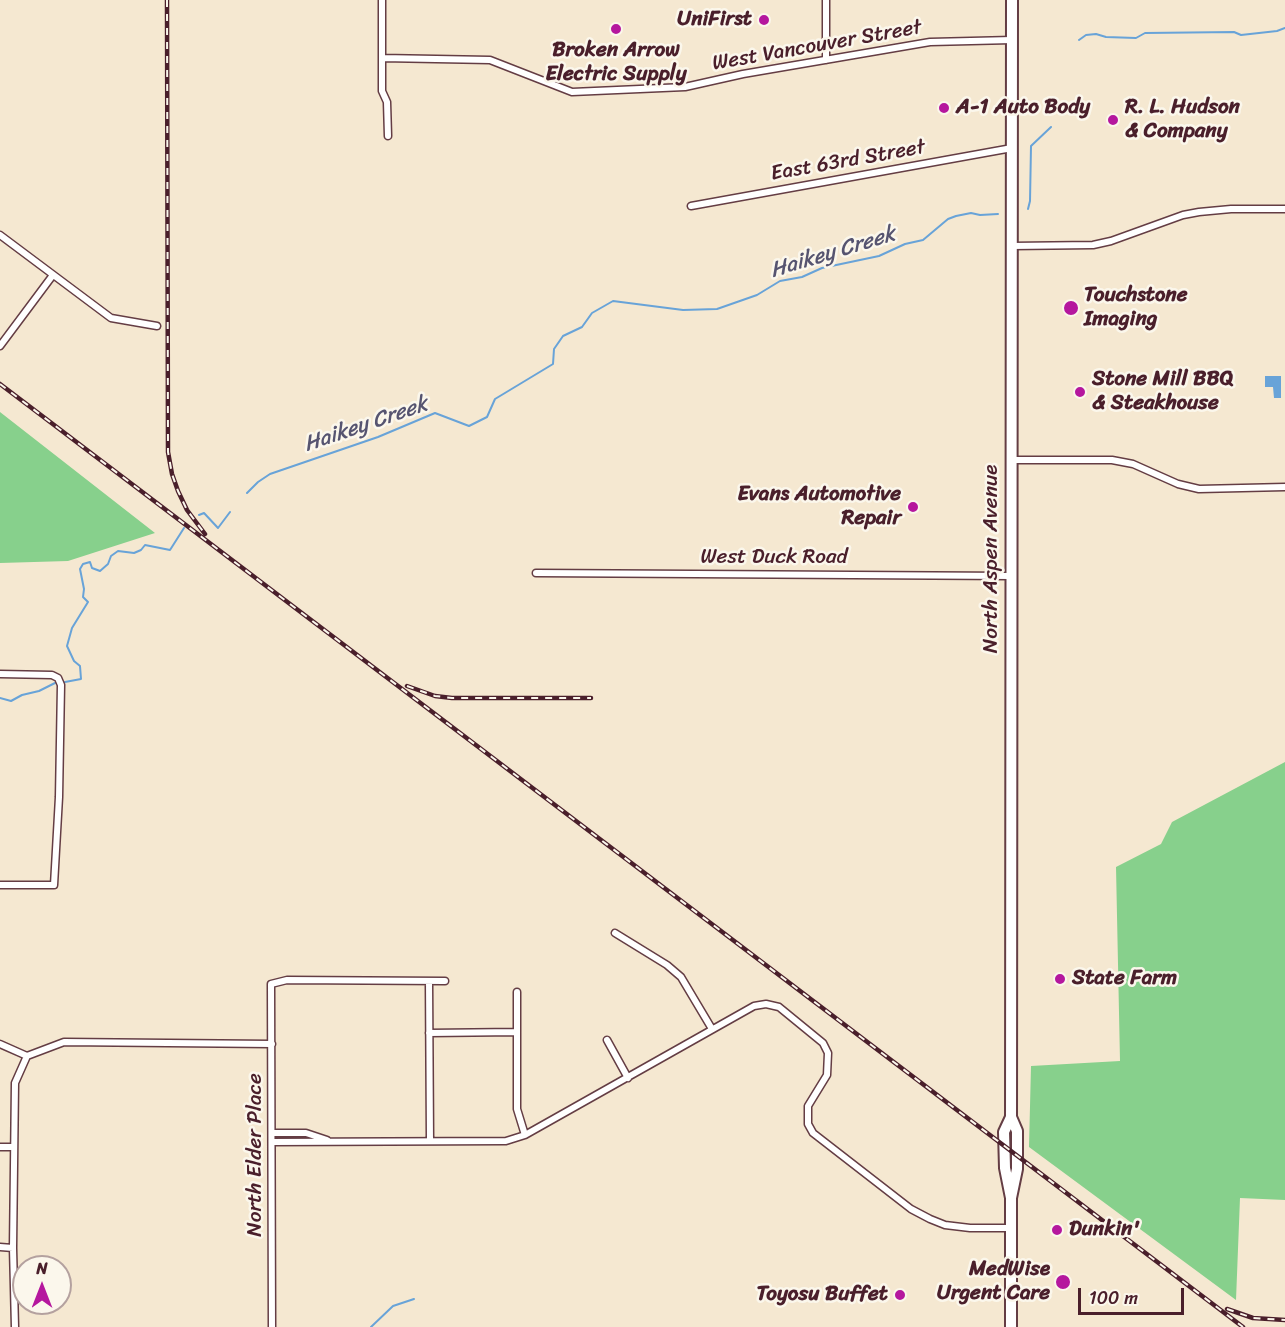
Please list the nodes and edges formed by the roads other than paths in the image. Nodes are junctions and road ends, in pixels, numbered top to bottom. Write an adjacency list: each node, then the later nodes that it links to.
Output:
1 (382, 0): 5 (street)
2 (825, 0): 6 (street)
3 (1012, 0): 4 (main road, North Aspen Avenue)
4 (1012, 40): 6 (street, West Vancouver Street); 8 (main road, North Aspen Avenue)
5 (382, 58): 6 (street, West Vancouver Street); 7 (street)
6 (826, 60)
7 (388, 136)
8 (1012, 148): 9 (street, East 63rd Street); 12 (main road, North Aspen Avenue)
9 (691, 206)
10 (1285, 209): 12 (street)
11 (0, 235): 13 (street)
12 (1012, 246): 16 (main road, North Aspen Avenue)
13 (53, 275): 14 (street); 15 (street)
14 (157, 326)
15 (0, 346)
16 (1012, 460): 17 (street); 19 (main road, North Aspen Avenue)
17 (1285, 487)
18 (536, 573): 19 (street, West Duck Road)
19 (1012, 576): 41 (main road, North Aspen Avenue)
20 (0, 674): 21 (street)
21 (0, 885)
22 (615, 933): 26 (street)
23 (429, 981): 24 (street); 28 (street); 31 (street, North Elder Place)
24 (445, 981)
25 (517, 992): 27 (street)
26 (712, 1029): 33 (street); 41 (street)
27 (517, 1032): 28 (street); 35 (street)
28 (429, 1033): 37 (street)
29 (607, 1040): 33 (street)
30 (0, 1044): 32 (street)
31 (272, 1044): 32 (street); 34 (street, North Elder Place)
32 (27, 1056): 40 (street)
33 (628, 1078): 35 (street)
34 (272, 1133): 36 (street); 38 (street, North Elder Place)
35 (525, 1135): 37 (street)
36 (327, 1141): 37 (street); 38 (street)
37 (430, 1141)
38 (272, 1142): 45 (street, North Elder Place)
39 (0, 1147): 40 (street)
40 (14, 1147): 43 (street)
41 (1011, 1228): 46 (main road, North Aspen Avenue)
42 (0, 1247): 43 (street)
43 (13, 1248): 44 (street)
44 (15, 1327)
45 (272, 1327)
46 (1011, 1327)

